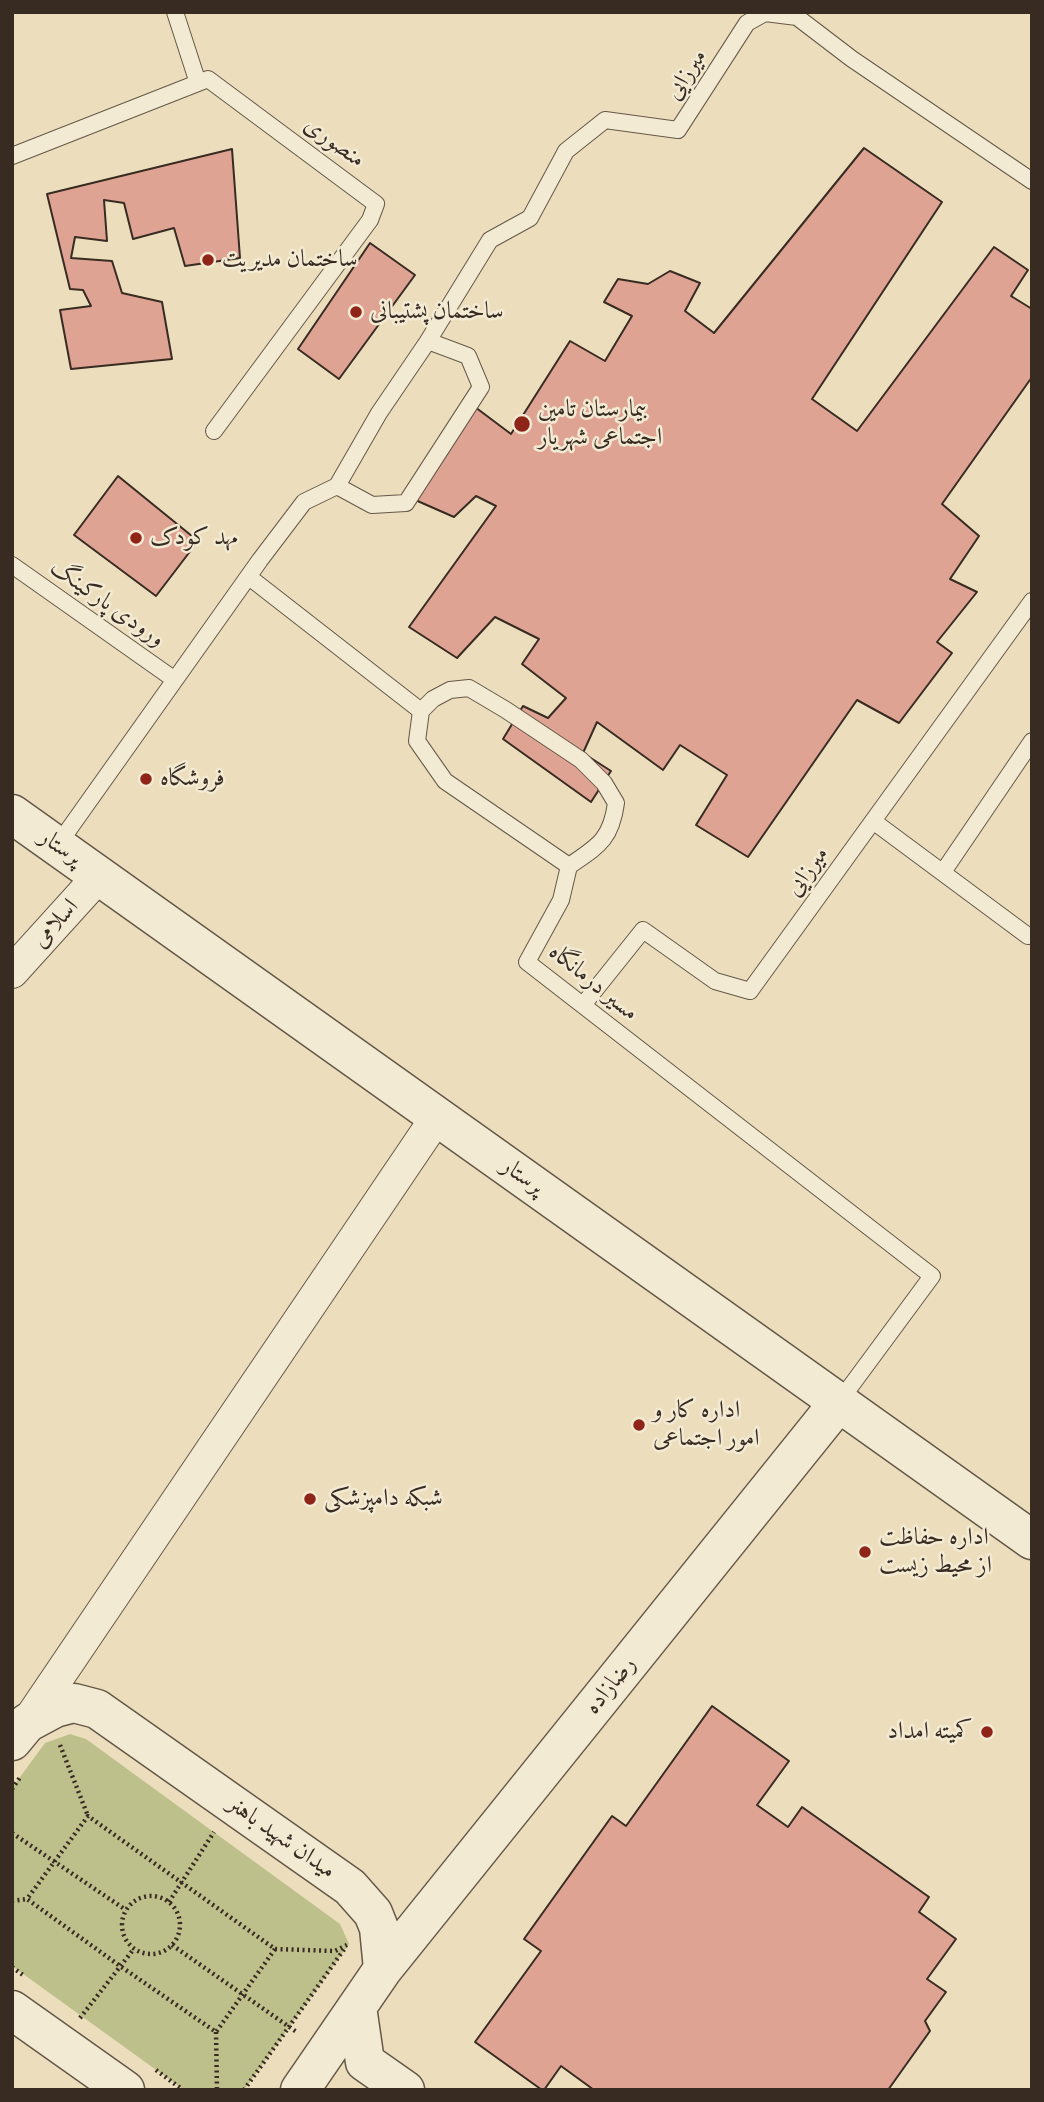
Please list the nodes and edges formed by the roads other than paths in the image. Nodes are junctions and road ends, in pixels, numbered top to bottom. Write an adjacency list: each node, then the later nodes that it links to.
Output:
1 (175, 12): 2 (lane)
2 (198, 83): 3 (lane); 6 (lane, منصوری)
3 (12, 156)
4 (1032, 181): 5 (lane, میرزایی)
5 (428, 341): 7 (lane); 7 (lane)
6 (214, 431)
7 (337, 486): 9 (lane)
8 (12, 565): 11 (lane, ورودی پارکینگ)
9 (249, 578): 11 (lane); 12 (lane)
10 (1032, 601): 15 (lane, میرزایی)
11 (176, 680): 16 (lane)
12 (421, 711): 17 (lane); 17 (lane)
13 (1032, 741): 18 (lane)
14 (12, 814): 16 (street, پرستار)
15 (873, 821): 18 (lane); 22 (lane, میرزایی)
16 (57, 846): 19 (street, پرستار)
17 (569, 866): 22 (lane, مسیر درمانگاه)
18 (943, 872): 20 (lane)
19 (99, 876): 21 (street, اسلامی); 23 (street, پرستار)
20 (1028, 936)
21 (12, 972)
22 (583, 1005): 24 (lane, مسیر درمانگاه)
23 (437, 1116): 24 (street, پرستار); 26 (street)
24 (839, 1402): 25 (street, پرستار); 27 (street, رضازاده)
25 (1032, 1540)
26 (30, 1736): 27 (street, میدان شهید باهنر)
27 (383, 1969): 28 (street)
28 (357, 2007): 31 (street); 32 (street)
29 (12, 2010): 30 (street)
30 (125, 2090)
31 (300, 2090)
32 (405, 2090)

